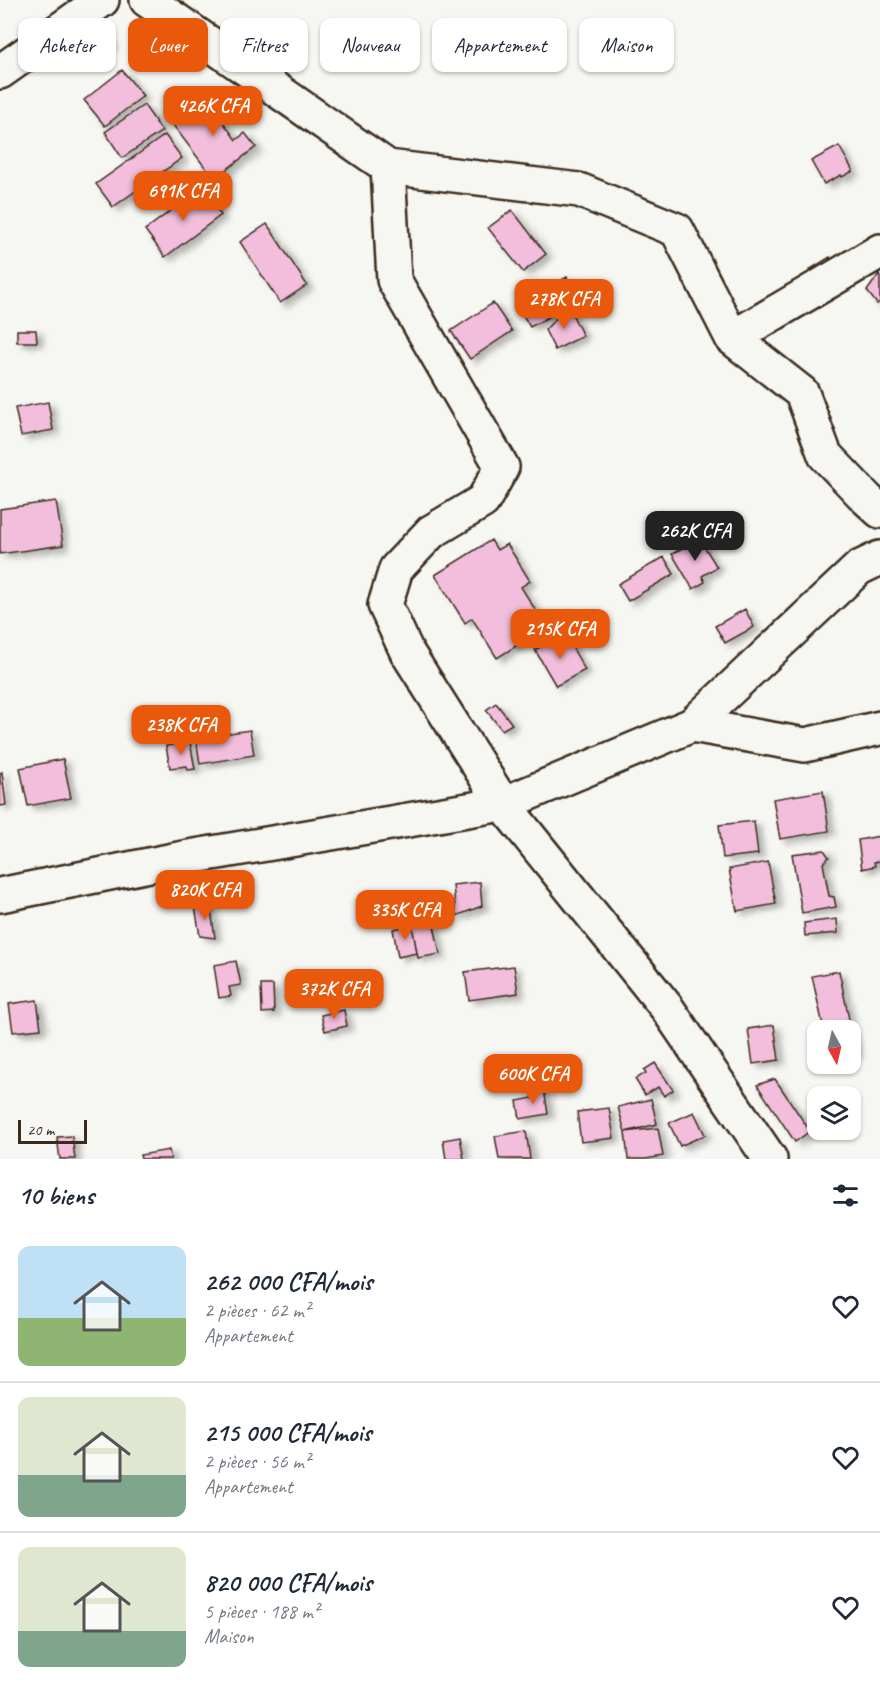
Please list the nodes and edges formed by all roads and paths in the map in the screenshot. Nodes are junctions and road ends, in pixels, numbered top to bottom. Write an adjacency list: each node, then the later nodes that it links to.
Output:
1 (102, 0): 3 (street)
2 (147, 0): 4 (street)
3 (0, 72)
4 (388, 167): 6 (street); 11 (street)
5 (880, 251): 6 (street)
6 (732, 338): 7 (street)
7 (880, 511)
8 (880, 558): 9 (street)
9 (692, 725): 10 (street); 11 (street)
10 (880, 728)
11 (503, 804): 12 (street); 13 (street)
12 (0, 895)
13 (770, 1159)

